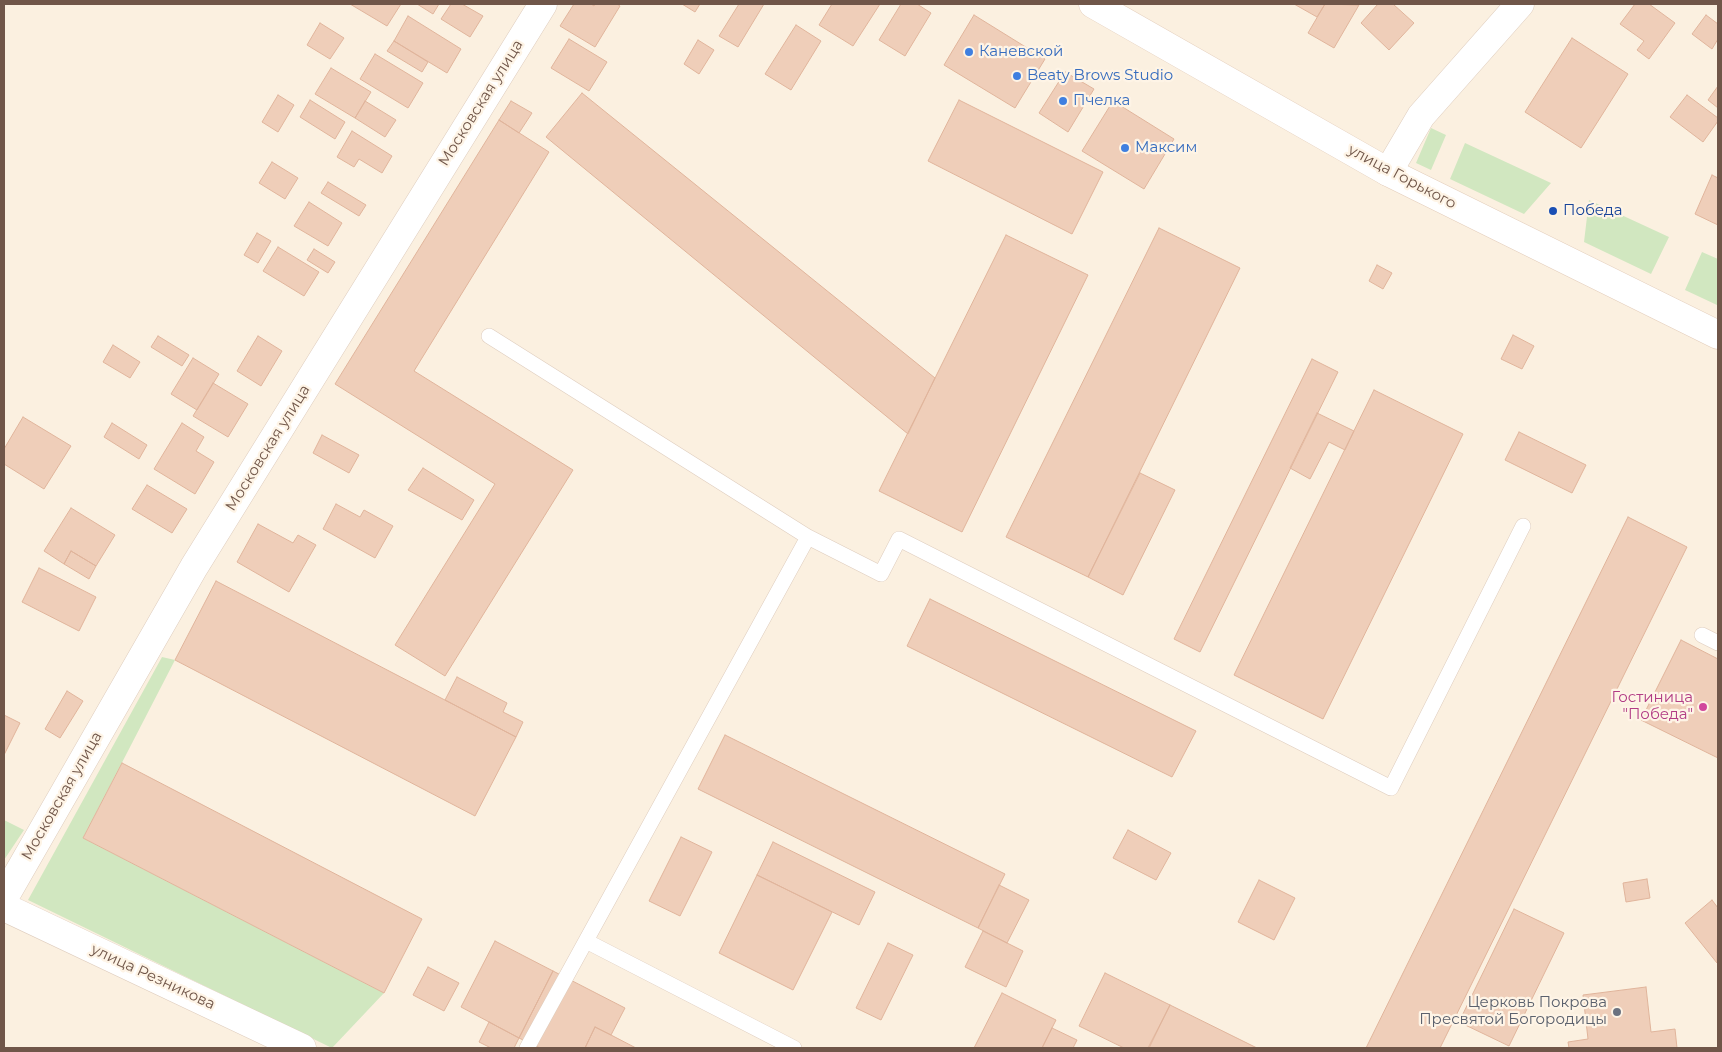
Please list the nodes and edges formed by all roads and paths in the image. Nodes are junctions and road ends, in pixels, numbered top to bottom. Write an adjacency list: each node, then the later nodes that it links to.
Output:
1 (543, 4): 11 (street, Московская улица)
2 (1093, 4): 4 (street, улица Горького)
3 (1520, 4): 4 (street)
4 (1388, 172): 5 (street, улица Горького)
5 (1718, 335)
6 (489, 336): 8 (lane)
7 (1523, 526): 8 (lane)
8 (808, 536): 13 (lane)
9 (1702, 635): 10 (lane)
10 (1718, 643)
11 (4, 898)
12 (4, 907): 14 (street, улица Резникова)
13 (586, 941): 15 (lane); 16 (lane)
14 (302, 1048)
15 (527, 1048)
16 (794, 1048)

